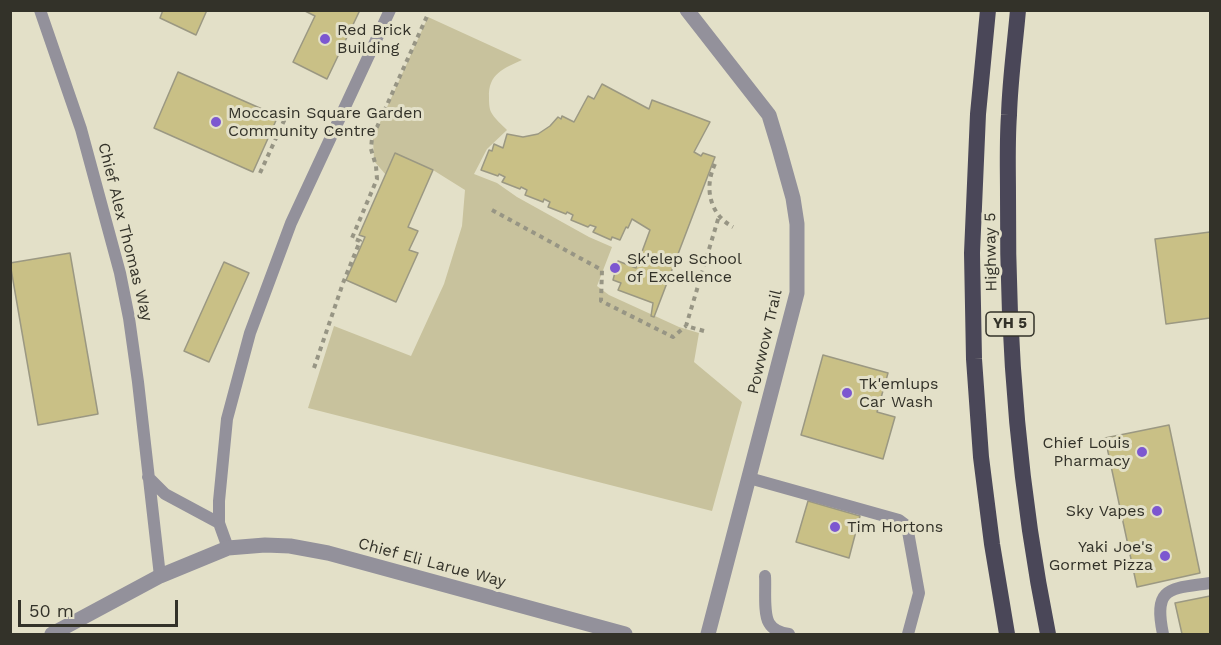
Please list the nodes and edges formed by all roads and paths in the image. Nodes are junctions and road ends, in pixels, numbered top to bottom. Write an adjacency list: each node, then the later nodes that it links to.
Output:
1 (40, 10): 16 (lane, Chief Alex Thomas Way)
2 (390, 10): 18 (lane)
3 (687, 10): 17 (street, Powwow Trail)
4 (988, 10): 28 (highway, Highway 5 / YH 5)
5 (1018, 10): 29 (highway, Highway 5 / YH 5)
6 (428, 14): 15 (path)
7 (288, 112): 9 (path)
8 (715, 164): 11 (path)
9 (260, 173)
10 (492, 210): 13 (path)
11 (719, 216): 12 (path); 13 (path)
12 (733, 227)
13 (686, 326): 14 (path)
14 (704, 331)
15 (314, 368)
16 (148, 477): 18 (lane); 20 (lane, Chief Alex Thomas Way)
17 (749, 478): 25 (street, Powwow Trail); 27 (lane)
18 (219, 524): 19 (lane)
19 (228, 548): 20 (street); 24 (street, Chief Eli Larue Way)
20 (160, 576): 23 (street)
21 (765, 576): 26 (lane)
22 (1210, 583): 30 (lane)
23 (52, 634)
24 (625, 634)
25 (708, 634)
26 (789, 634)
27 (908, 634)
28 (1007, 634)
29 (1048, 634)
30 (1163, 634)

